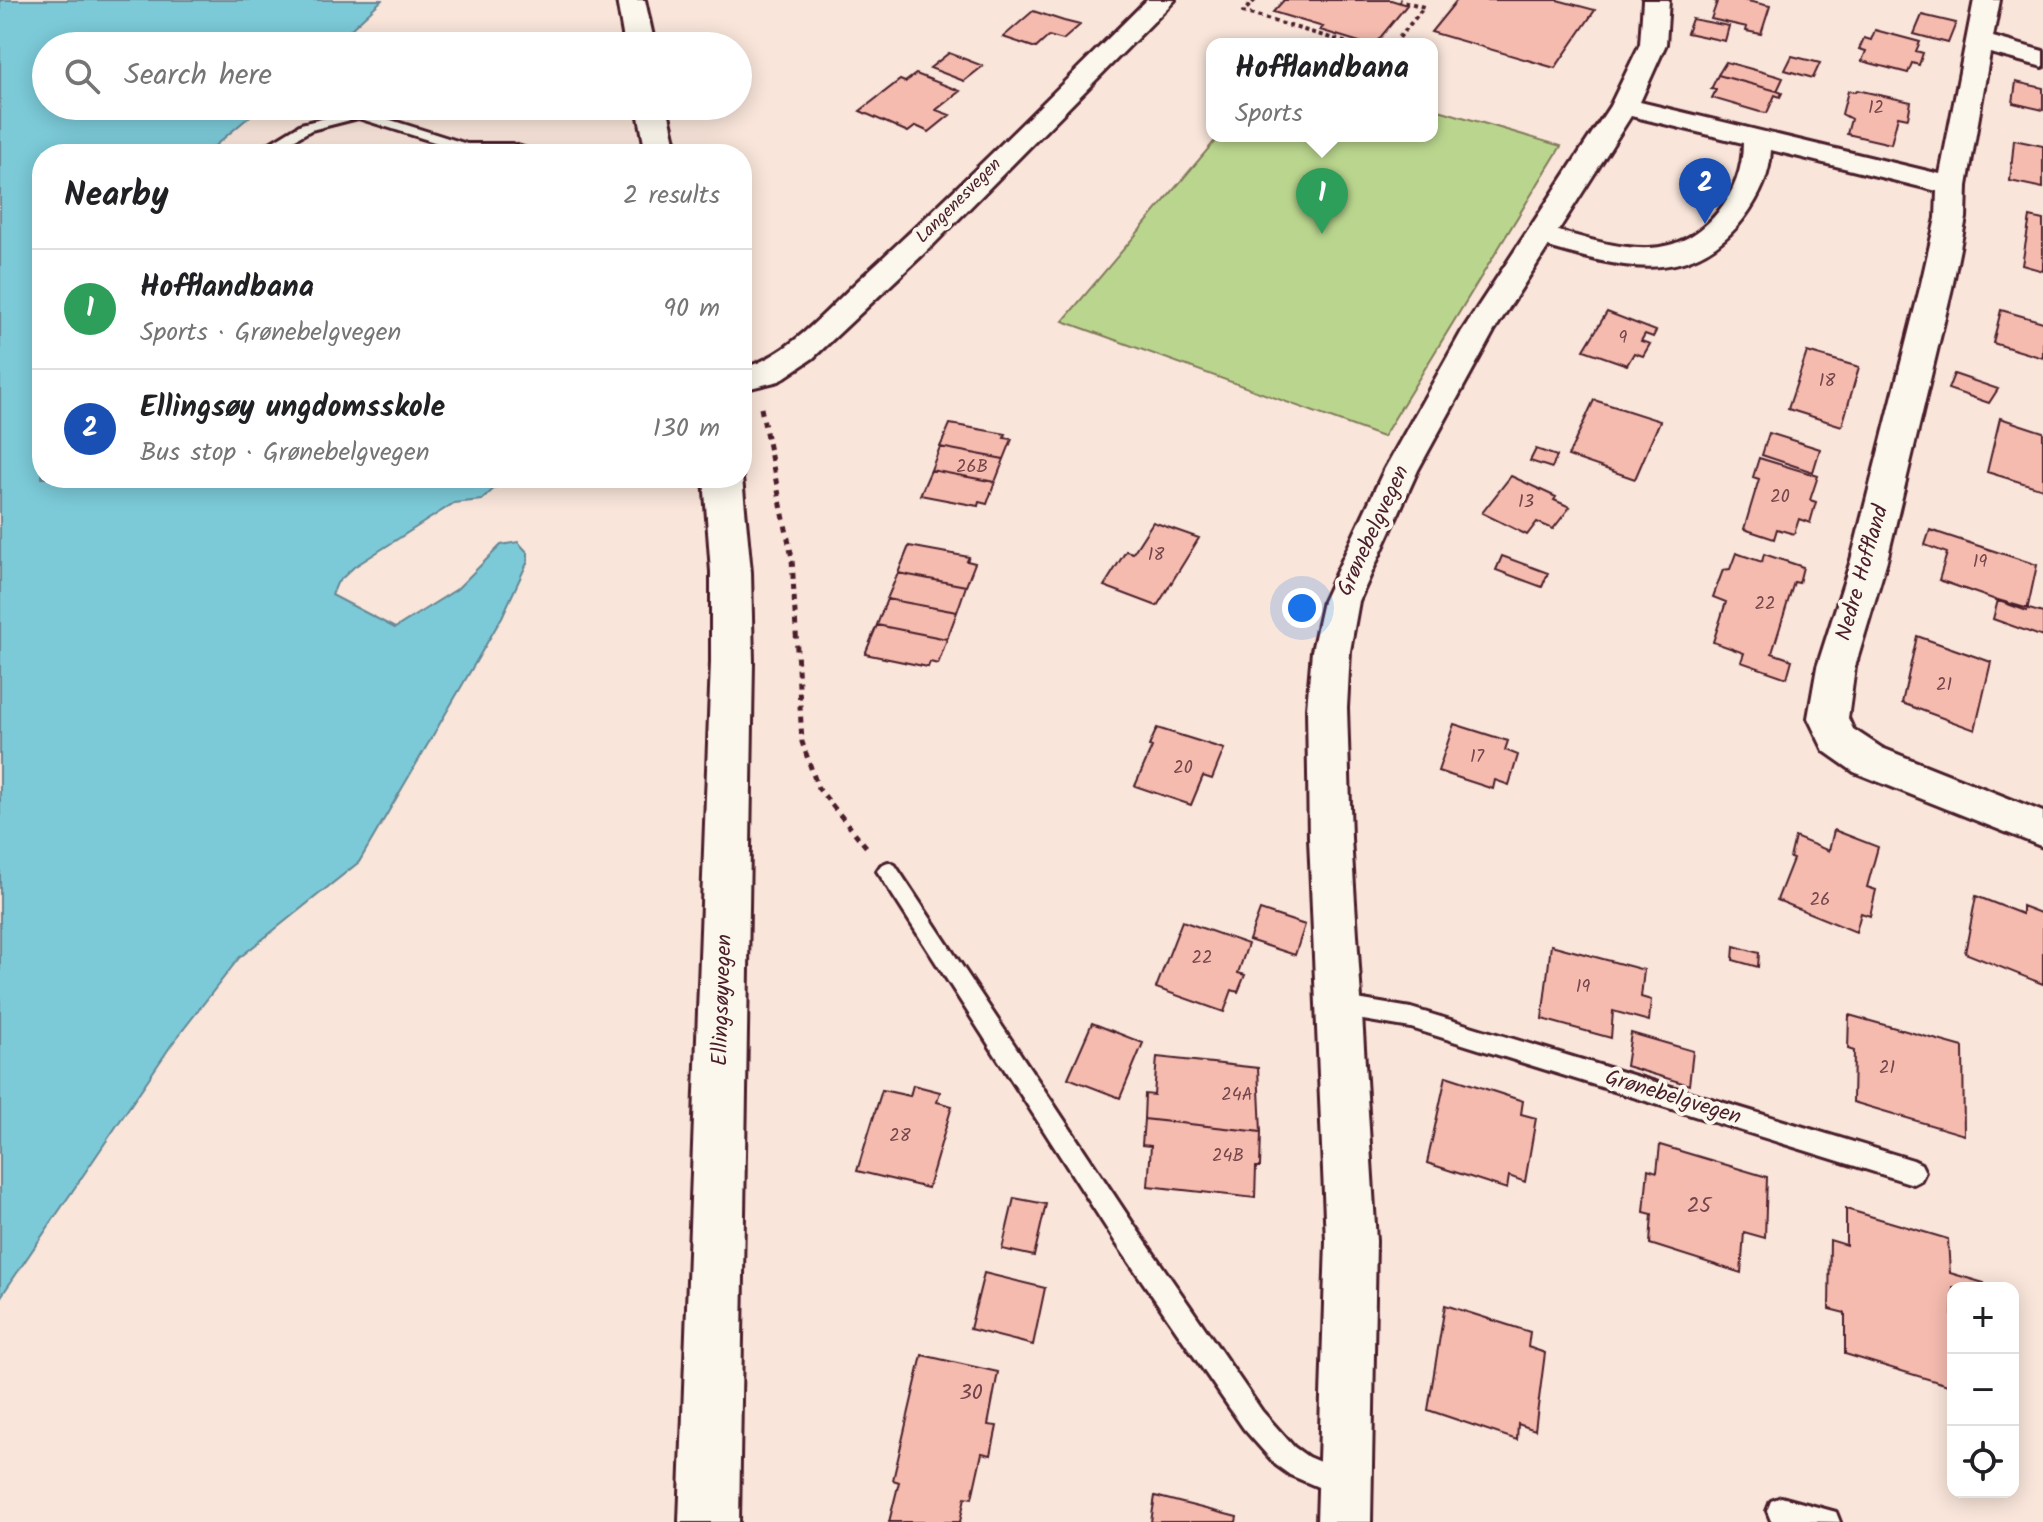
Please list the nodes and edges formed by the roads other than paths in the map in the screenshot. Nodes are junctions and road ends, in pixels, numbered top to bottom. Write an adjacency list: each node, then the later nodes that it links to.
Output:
1 (631, 0): 5 (main road)
2 (1162, 0): 18 (street, Langenesvegen)
3 (1656, 0): 8 (street, Grønebelgvegen)
4 (1987, 0): 6 (street, Nedre Hoffland)
5 (637, 32)
6 (1978, 41): 7 (street); 16 (street, Nedre Hoffland)
7 (2043, 59)
8 (1624, 106): 12 (street); 17 (street, Grønebelgvegen)
9 (335, 120): 13 (lane)
10 (378, 120): 14 (lane)
11 (655, 120): 15 (main road)
12 (1757, 138): 16 (street); 17 (street)
13 (276, 144)
14 (453, 144)
15 (660, 144)
16 (1952, 186): 20 (street, Nedre Hoffland)
17 (1539, 235): 22 (street, Grønebelgvegen)
18 (752, 377)
19 (724, 488): 26 (main road, Ellingsøyvegen)
20 (2043, 830)
21 (888, 871): 24 (lane)
22 (1339, 1006): 23 (lane, Grønebelgvegen); 24 (street, Grønebelgvegen)
23 (1913, 1172)
24 (1344, 1504)
25 (1781, 1511): 27 (lane)
26 (709, 1522)
27 (1826, 1522)

